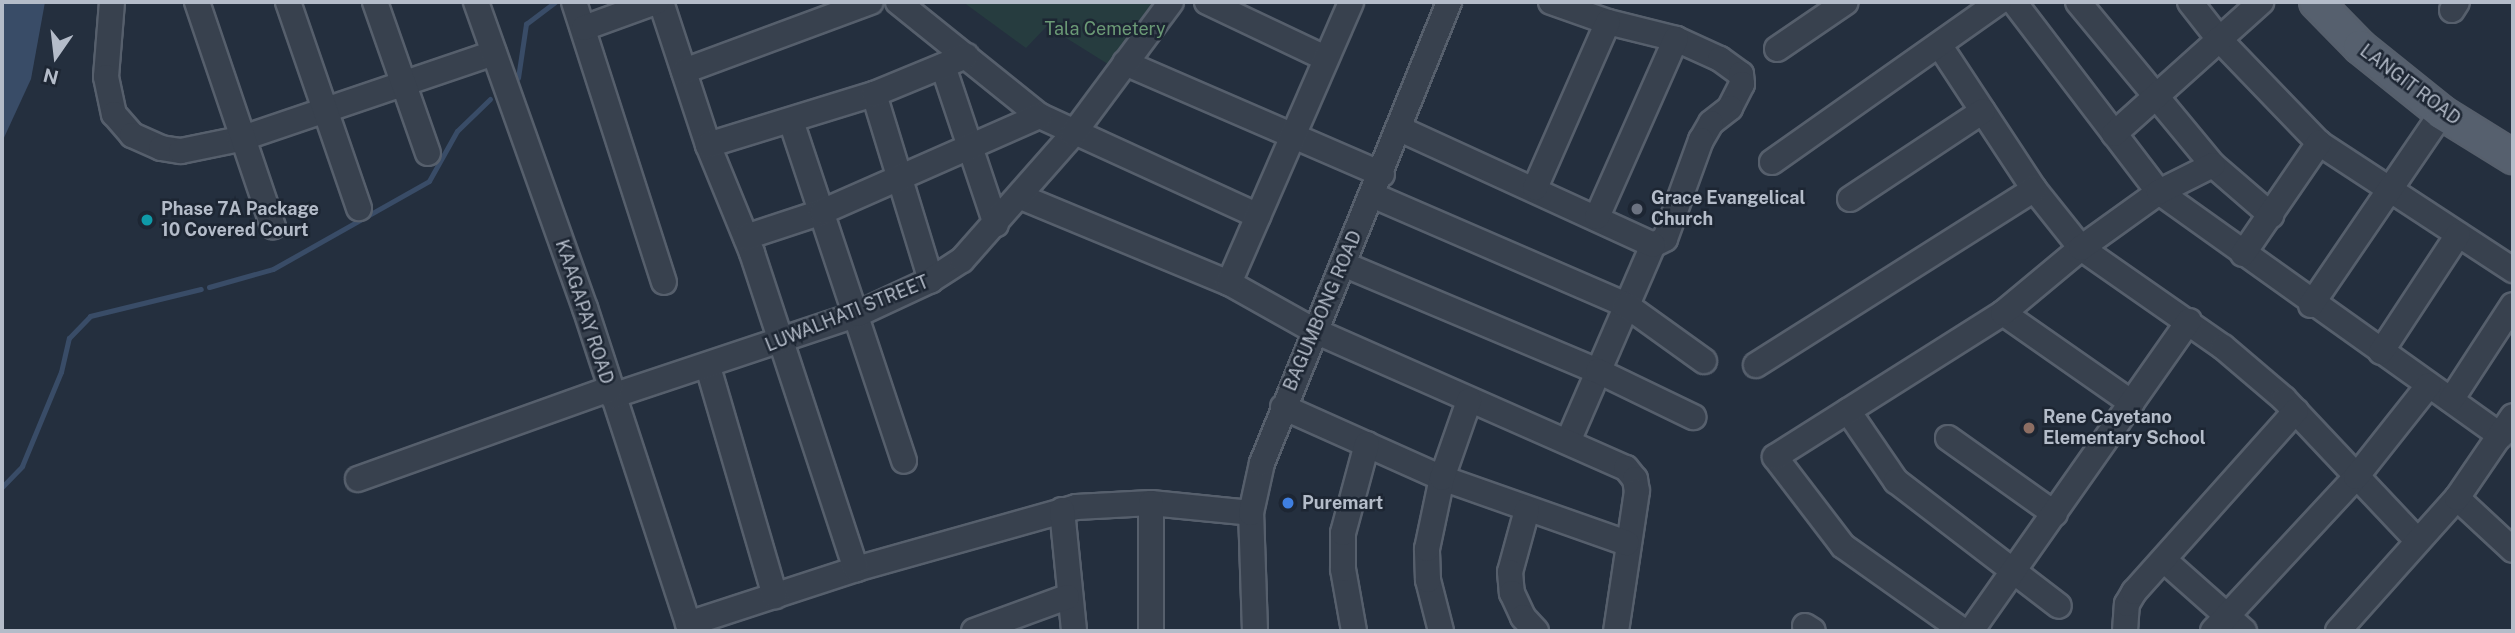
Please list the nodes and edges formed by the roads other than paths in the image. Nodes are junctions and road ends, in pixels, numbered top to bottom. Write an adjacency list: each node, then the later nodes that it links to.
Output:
1 (112, 2): 47 (street)
2 (197, 2): 47 (street)
3 (288, 2): 39 (street)
4 (375, 2): 35 (street)
5 (476, 2): 29 (street, KAAGAPAY ROAD)
6 (573, 2): 24 (street)
7 (656, 2): 24 (street)
8 (661, 2): 34 (street)
9 (872, 2): 34 (street)
10 (898, 2): 30 (street)
11 (1171, 2): 32 (street, LUWALHATI STREET)
12 (1207, 2): 31 (street)
13 (1351, 2): 31 (street)
14 (1449, 2): 43 (street, BAGUMBONG ROAD)
15 (1551, 2): 23 (street)
16 (1846, 2): 28 (street)
17 (1999, 2): 27 (street)
18 (2014, 2): 46 (street)
19 (2078, 2): 37 (street)
20 (2190, 2): 26 (street)
21 (2261, 2): 26 (street)
22 (2316, 2): 40 (main road, LANGIT ROAD)
23 (1608, 22): 25 (street); 57 (street)
24 (584, 28): 78 (street)
25 (1676, 39): 67 (street); 72 (street)
26 (2219, 39): 37 (street); 48 (street)
27 (1940, 46): 38 (street); 53 (street)
28 (1777, 49)
29 (494, 53): 35 (street); 94 (street, KAAGAPAY ROAD)
30 (966, 56): 33 (street); 41 (street)
31 (1325, 58): 44 (street)
32 (1125, 63): 44 (street); 45 (street, LUWALHATI STREET)
33 (943, 66): 36 (street); 50 (street)
34 (684, 71): 49 (street)
35 (403, 85): 39 (street); 51 (street)
36 (874, 94): 42 (street); 55 (street)
37 (2154, 96): 46 (street); 54 (street)
38 (1983, 111): 59 (street); 62 (street)
39 (325, 113): 47 (street); 63 (street)
40 (2442, 113): 52 (main road, LANGIT ROAD); 58 (street)
41 (1040, 116): 45 (street); 50 (street)
42 (791, 121): 49 (street); 64 (street)
43 (1400, 129): 56 (street, BAGUMBONG ROAD); 57 (street)
44 (1294, 133): 56 (street); 66 (street)
45 (1073, 134): 61 (street, LUWALHATI STREET); 66 (street)
46 (2114, 134): 60 (street)
47 (240, 139): 69 (street)
48 (2319, 142): 58 (street); 65 (street)
49 (708, 145): 71 (street)
50 (970, 150): 55 (street); 68 (street)
51 (428, 153)
52 (2513, 157)
53 (1772, 163)
54 (2213, 165): 60 (street); 65 (street)
55 (903, 177): 64 (street); 77 (street)
56 (1377, 184): 75 (street, BAGUMBONG ROAD); 80 (street)
57 (1535, 188): 67 (street)
58 (2389, 188): 70 (street); 81 (street)
59 (2034, 189): 73 (street); 90 (street)
60 (2159, 192): 73 (street); 74 (street)
61 (1021, 197): 68 (street, LUWALHATI STREET); 79 (street)
62 (1850, 199)
63 (359, 208)
64 (822, 212): 71 (street); 84 (street)
65 (2271, 215): 74 (street)
66 (1258, 216): 79 (street)
67 (1597, 217): 72 (street)
68 (996, 224): 77 (street, LUWALHATI STREET)
69 (273, 226)
70 (2458, 235): 76 (street); 88 (street)
71 (746, 237): 87 (street)
72 (1653, 245): 80 (street)
73 (2081, 248): 83 (street); 85 (street)
74 (2243, 254): 81 (street)
75 (1343, 264): 86 (street, BAGUMBONG ROAD); 92 (street)
76 (2513, 270)
77 (932, 280): 84 (street, LUWALHATI STREET)
78 (664, 282)
79 (1229, 283): 86 (street)
80 (1626, 305): 89 (street); 92 (street)
81 (2311, 305): 88 (street)
82 (2513, 305): 95 (street)
83 (2003, 313): 97 (street); 99 (street)
84 (858, 314): 87 (street, LUWALHATI STREET); 106 (street)
85 (2189, 321): 97 (street); 100 (street)
86 (1315, 331): 96 (street); 98 (street, BAGUMBONG ROAD)
87 (781, 343): 91 (street, LUWALHATI STREET); 120 (street)
88 (2381, 352): 93 (street)
89 (1704, 361)
90 (1756, 365)
91 (708, 367): 94 (street, LUWALHATI STREET); 122 (street)
92 (1598, 371): 101 (street); 104 (street)
93 (2429, 385): 95 (street); 107 (street)
94 (611, 392): 109 (street, LUWALHATI STREET); 122 (street, KAAGAPAY ROAD)
95 (2451, 400): 102 (street)
96 (1469, 401): 104 (street); 108 (street)
97 (2132, 403): 115 (street)
98 (1283, 407): 105 (street); 114 (street, BAGUMBONG ROAD)
99 (1848, 411): 121 (street); 134 (street)
100 (2296, 411): 107 (street); 119 (street)
101 (1693, 417)
102 (2507, 426): 110 (street)
103 (1948, 438): 115 (street)
104 (1568, 441): 117 (street)
105 (1367, 444): 108 (street); 130 (street)
106 (904, 461)
107 (2356, 477): 116 (street); 125 (street)
108 (1442, 478): 113 (street); 131 (street)
109 (358, 480)
110 (2456, 498): 116 (street); 118 (street)
111 (1151, 503): 112 (street); 114 (street); 128 (street)
112 (1062, 510): 120 (street); 123 (street)
113 (1527, 510): 117 (street); 132 (street)
114 (1251, 513): 129 (street, BAGUMBONG ROAD)
115 (2055, 514): 121 (street)
116 (2416, 539): 138 (street)
117 (1627, 542): 133 (street)
118 (2513, 550)
119 (2164, 560): 125 (street); 136 (street)
120 (856, 569): 122 (street)
121 (2015, 574): 124 (street); 135 (street)
122 (775, 596)
123 (1067, 597): 126 (street); 127 (street)
124 (2059, 606)
125 (2218, 623): 137 (street)
126 (974, 631)
127 (1074, 631)
128 (1151, 631)
129 (1255, 631)
130 (1354, 631)
131 (1441, 631)
132 (1536, 631)
133 (1616, 631)
134 (1963, 631)
135 (1971, 631)
136 (2125, 631)
137 (2244, 631)
138 (2338, 631)

